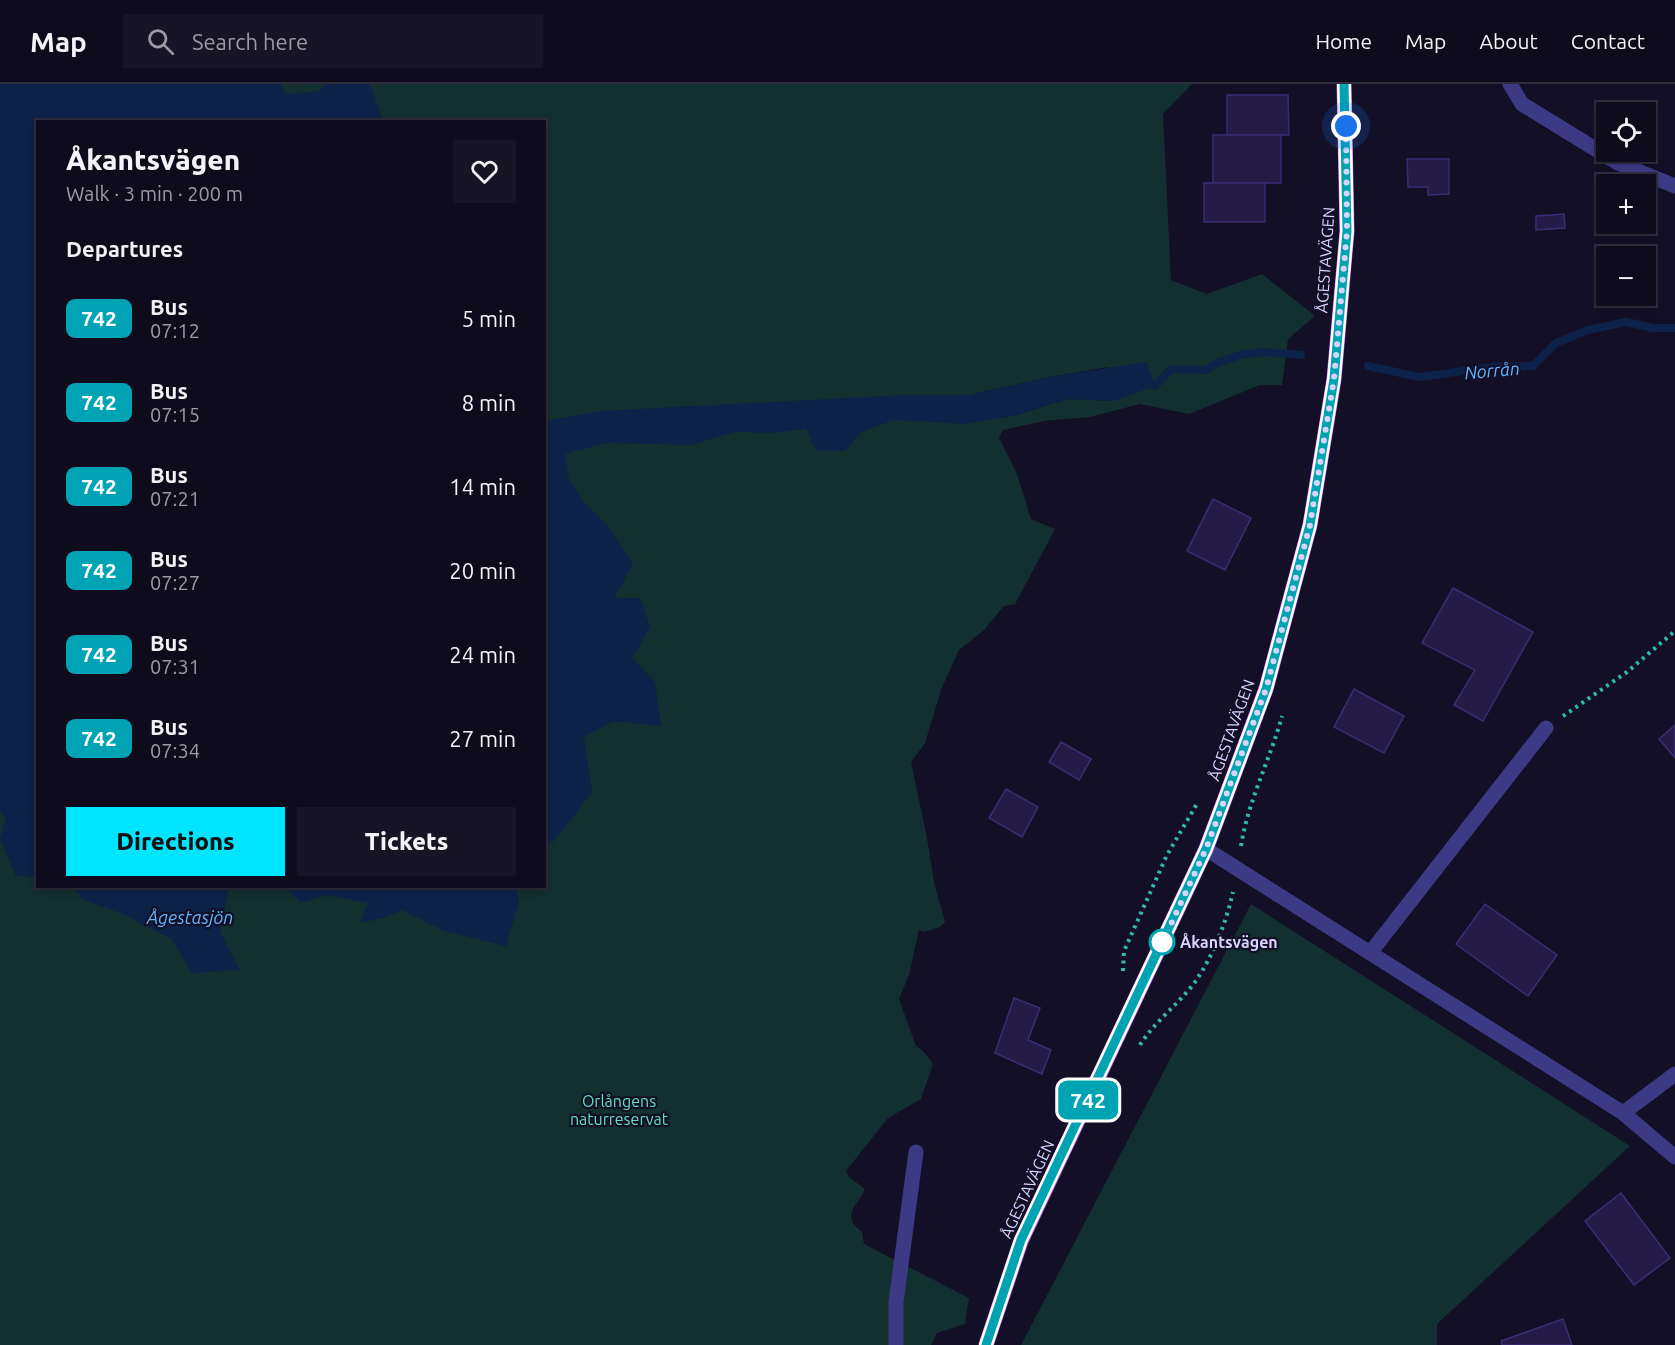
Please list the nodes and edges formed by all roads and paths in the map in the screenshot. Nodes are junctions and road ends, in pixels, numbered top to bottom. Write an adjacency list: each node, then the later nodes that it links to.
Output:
1 (1344, 84): 7 (main road, ÅGESTAVÄGEN)
2 (1510, 84): 3 (street)
3 (1675, 186)
4 (1675, 631): 5 (path)
5 (1546, 729): 9 (street)
6 (1200, 799): 10 (path)
7 (1206, 849): 9 (street); 17 (main road, ÅGESTAVÄGEN)
8 (1228, 912): 11 (path)
9 (1370, 953): 13 (street)
10 (1123, 973)
11 (1138, 1049)
12 (1675, 1074): 13 (street)
13 (1623, 1113): 15 (street)
14 (916, 1152): 16 (street)
15 (1675, 1157)
16 (896, 1345)
17 (986, 1345)

